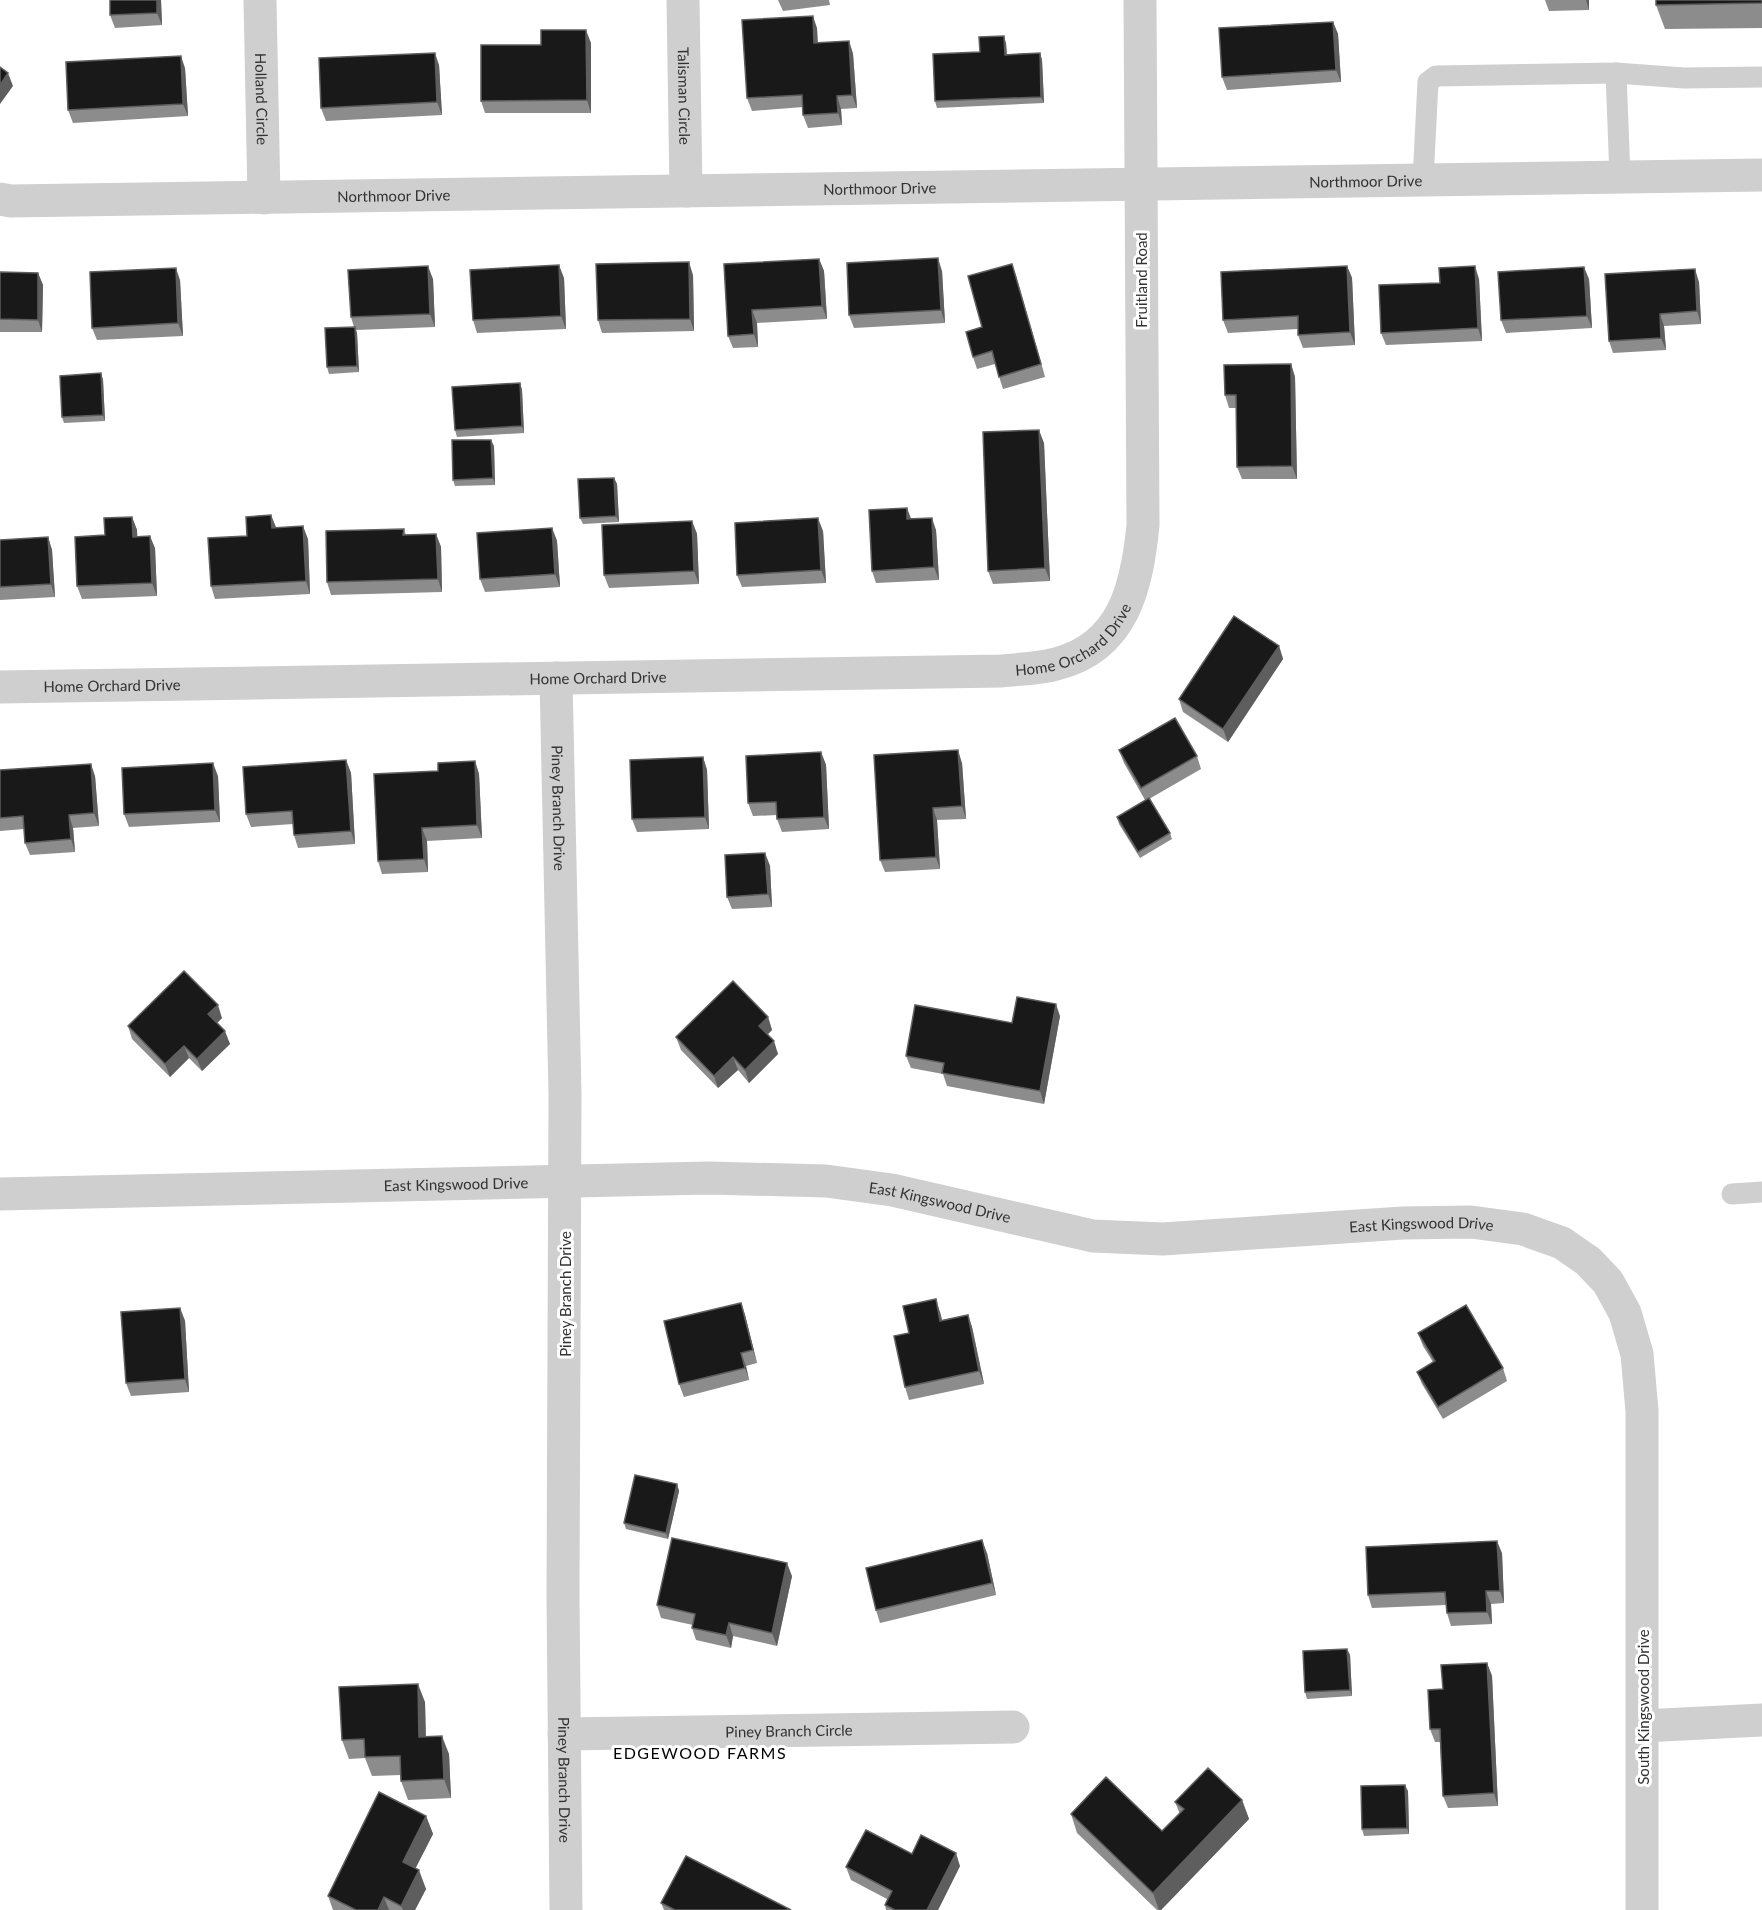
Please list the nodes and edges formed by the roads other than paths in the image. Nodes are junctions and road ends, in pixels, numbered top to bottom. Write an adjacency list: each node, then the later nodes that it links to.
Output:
1 (260, 0): 11 (street, Holland Circle)
2 (683, 0): 10 (street, Talisman Circle)
3 (1140, 0): 9 (street, Fruitland Road)
4 (1616, 73): 5 (lane); 7 (lane); 8 (lane)
5 (1762, 77)
6 (1762, 175): 7 (street, Northmoor Drive)
7 (1620, 177): 8 (street, Northmoor Drive)
8 (1423, 180): 9 (street, Northmoor Drive)
9 (1141, 184): 10 (street, Northmoor Drive); 13 (street, Fruitland Road)
10 (686, 192): 11 (street, Northmoor Drive)
11 (264, 198): 12 (street, Northmoor Drive)
12 (0, 199)
13 (1139, 561): 14 (street, Home Orchard Drive)
14 (556, 678): 15 (street, Home Orchard Drive); 16 (street, Piney Branch Drive)
15 (0, 687)
16 (565, 1182): 18 (street, East Kingswood Drive); 20 (street, East Kingswood Drive); 24 (street, Piney Branch Drive)
17 (1762, 1192): 19 (lane)
18 (0, 1194)
19 (1732, 1194)
20 (1642, 1527): 22 (street, South Kingswood Drive)
21 (1762, 1720): 22 (street)
22 (1643, 1726): 25 (street, South Kingswood Drive)
23 (1012, 1727): 24 (street, Piney Branch Circle)
24 (564, 1734): 26 (street, Piney Branch Drive)
25 (1642, 1899)
26 (567, 1910)

